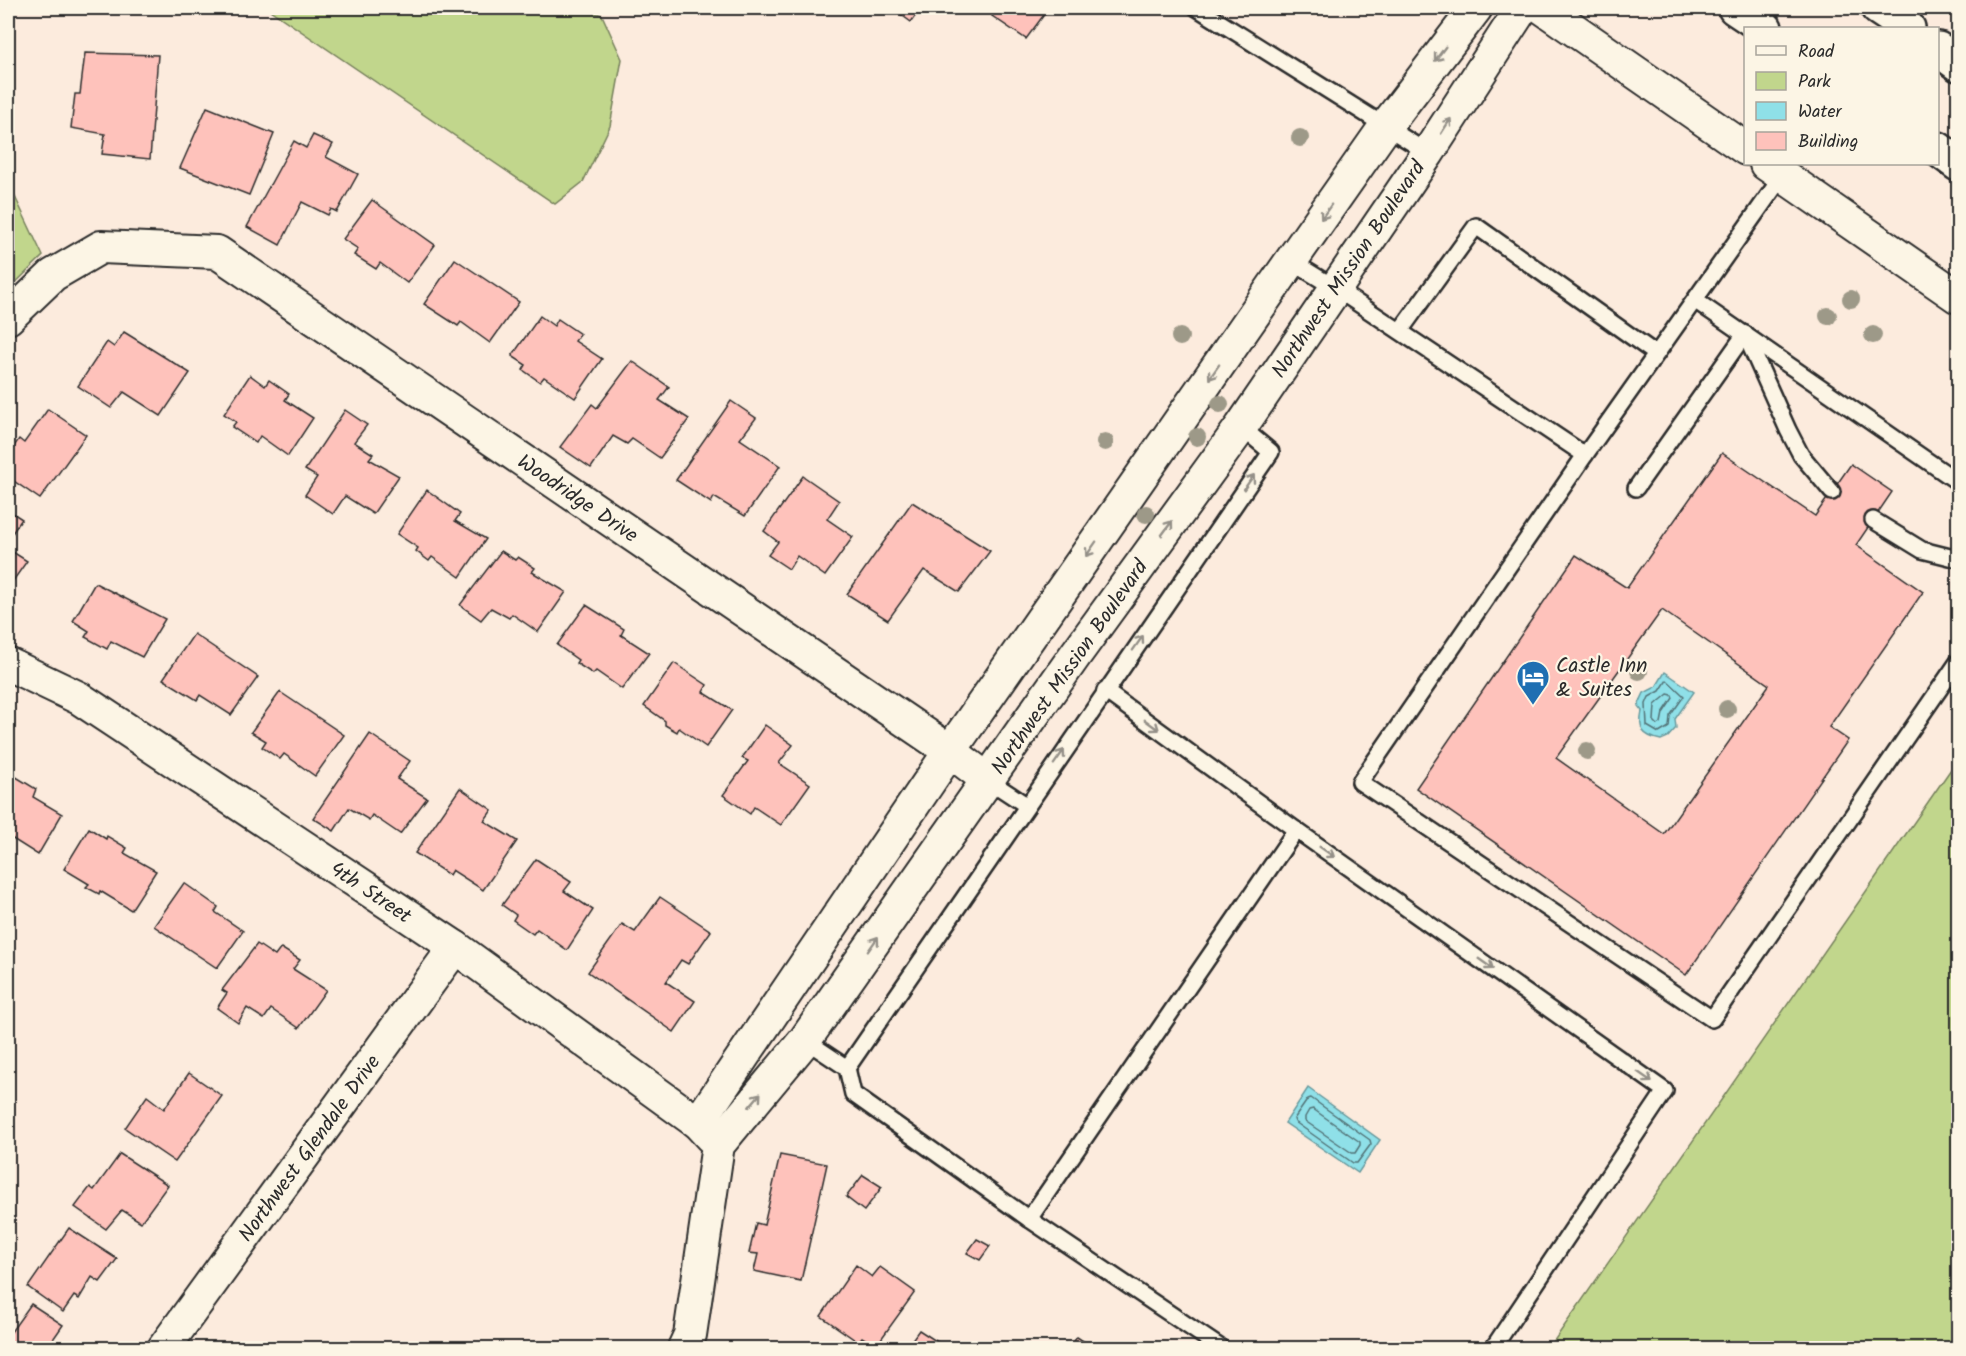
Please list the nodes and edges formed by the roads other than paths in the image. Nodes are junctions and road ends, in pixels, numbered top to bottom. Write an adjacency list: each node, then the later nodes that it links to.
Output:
1 (1197, 8): 11 (lane)
2 (1476, 8): 11 (street, one-way to 11)
3 (1522, 8): 14 (street, Northwest Mission Boulevard, one-way to 3)
4 (1543, 8): 12 (street)
5 (1735, 8): 7 (highway)
6 (1878, 8): 8 (highway)
7 (1764, 27)
8 (1906, 27)
9 (1939, 50): 10 (highway)
10 (1959, 64)
11 (1385, 126): 14 (lane); 17 (street, one-way to 17)
12 (1744, 148)
13 (1939, 150): 15 (highway)
14 (1428, 153): 18 (street, Northwest Mission Boulevard)
15 (1959, 164)
16 (1774, 169): 19 (street); 20 (lane)
17 (1291, 261): 18 (lane); 35 (street, one-way to 35)
18 (1335, 288): 22 (lane); 25 (street, Northwest Mission Boulevard)
19 (1959, 297)
20 (1696, 301): 23 (lane); 24 (lane)
21 (8, 318): 35 (street, Woodridge Drive)
22 (1400, 331): 24 (lane); 26 (lane)
23 (1745, 334): 27 (lane); 28 (lane); 29 (lane)
24 (1656, 354): 26 (lane)
25 (1241, 427): 34 (lane, one-way to 25); 36 (street, Northwest Mission Boulevard, one-way to 25)
26 (1586, 455): 32 (lane)
27 (1959, 482)
28 (1636, 488)
29 (1832, 492)
30 (1872, 520): 31 (lane)
31 (1959, 559)
32 (1959, 662)
33 (8, 664): 39 (street, 4th Street)
34 (1105, 691): 37 (lane, one-way to 34); 38 (lane, one-way to 38)
35 (950, 751): 36 (street, Woodridge Drive); 42 (street)
36 (988, 780): 37 (lane); 40 (street, Northwest Mission Boulevard, one-way to 36)
37 (1026, 805): 41 (lane)
38 (1296, 830): 43 (lane); 47 (lane, one-way to 47)
39 (455, 947): 42 (street, 4th Street); 45 (street, Northwest Glendale Drive)
40 (805, 1040): 41 (lane); 42 (street, Northwest Mission Boulevard, one-way to 40)
41 (847, 1068): 43 (lane)
42 (708, 1134): 44 (street)
43 (1029, 1219): 46 (lane)
44 (695, 1344)
45 (164, 1348)
46 (1221, 1348)
47 (1493, 1348)

